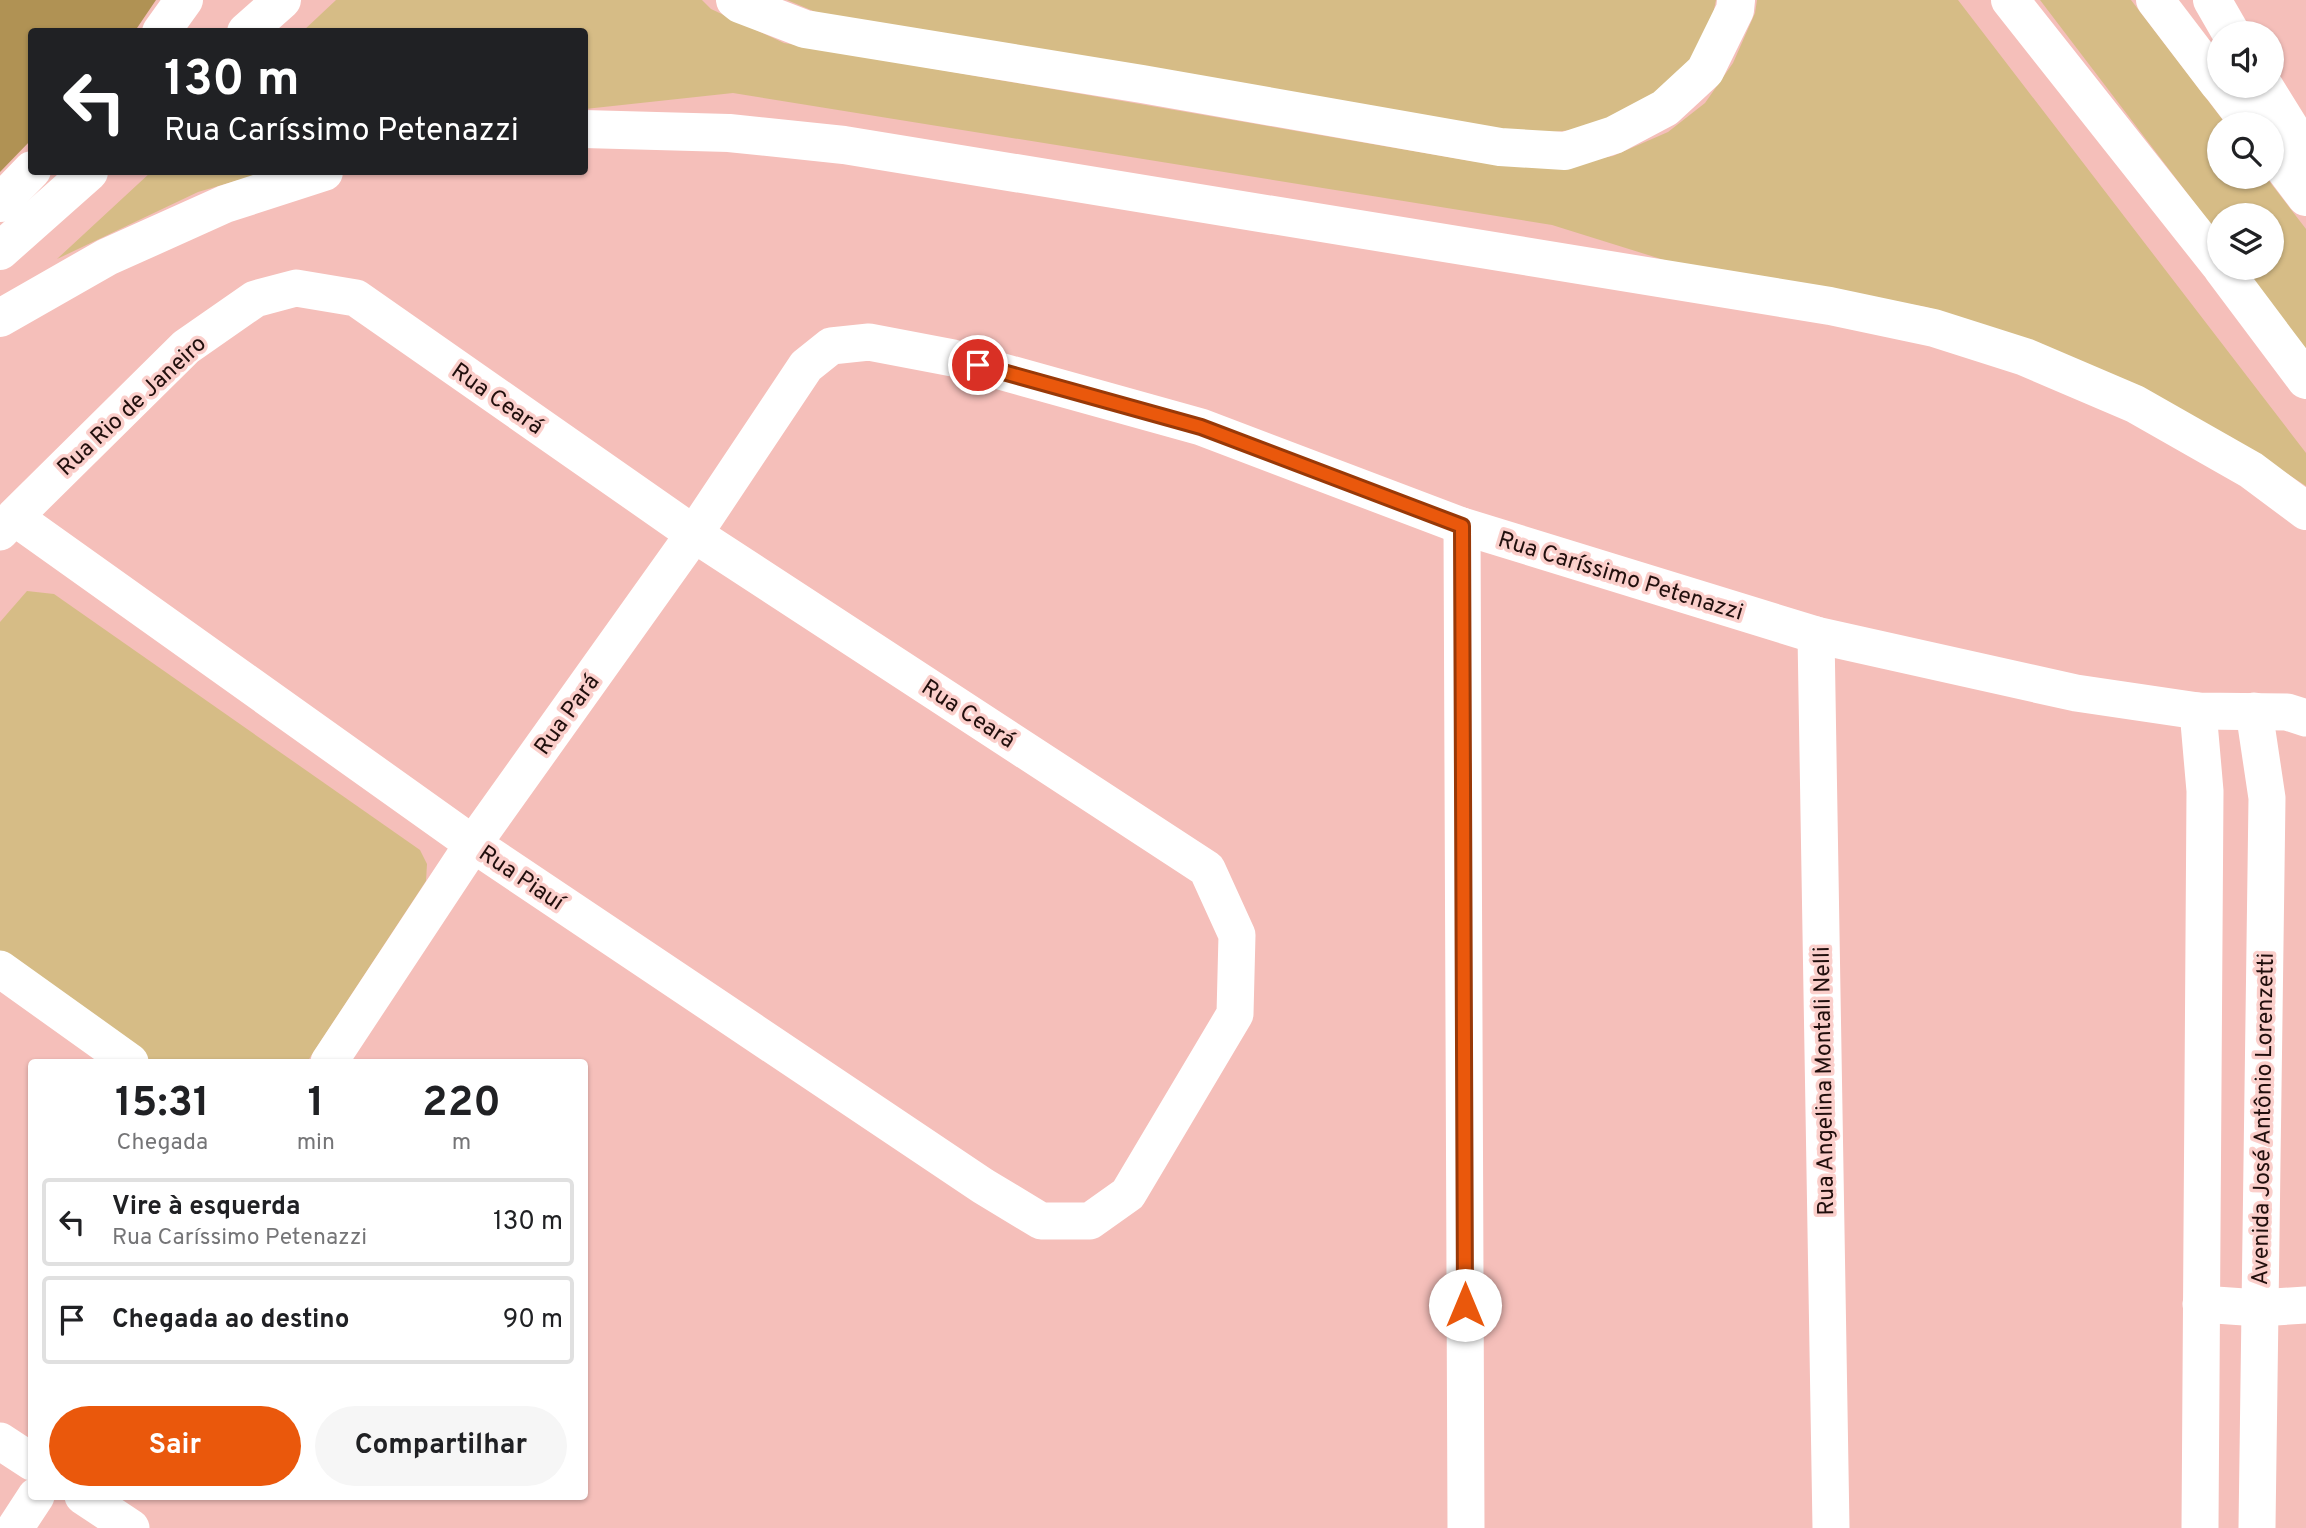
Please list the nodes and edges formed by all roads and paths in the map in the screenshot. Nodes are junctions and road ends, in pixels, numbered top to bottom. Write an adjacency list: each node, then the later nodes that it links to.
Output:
1 (184, 0): 9 (main road)
2 (282, 0): 10 (main road)
3 (735, 0): 4 (main road)
4 (1736, 0)
5 (2010, 0): 23 (main road)
6 (2155, 0): 11 (main road)
7 (2212, 0): 8 (main road)
8 (2224, 21)
9 (163, 28)
10 (250, 28)
11 (2207, 68)
12 (2230, 98): 14 (main road)
13 (2271, 98): 16 (main road)
14 (2241, 112)
15 (588, 129): 30 (main road)
16 (2306, 154)
17 (2284, 168): 21 (main road)
18 (28, 174): 22 (main road)
19 (86, 175): 24 (main road)
20 (315, 175): 27 (main road)
21 (2306, 197)
22 (0, 202)
23 (2207, 250)
24 (0, 251)
25 (2231, 280): 29 (main road)
26 (356, 298): 31 (street, Rua Rio de Janeiro); 33 (street, Rua Ceará)
27 (0, 318)
28 (806, 366): 32 (street, Rua Caríssimo Petenazzi); 33 (street, Rua Pará)
29 (2306, 380)
30 (2306, 511)
31 (7, 524): 38 (street, Rua Piauí)
32 (1462, 526): 34 (street, Rua Caríssimo Petenazzi); 52 (street)
33 (694, 534): 38 (street, Rua Pará); 42 (street, Rua Ceará)
34 (1816, 635): 35 (street, Rua Caríssimo Petenazzi); 53 (street, Rua Angelina Montali Nelli)
35 (2198, 711): 36 (street, Rua Caríssimo Petenazzi); 43 (street)
36 (2254, 712): 37 (street, Rua Caríssimo Petenazzi); 45 (street, Avenida José Antônio Lorenzetti)
37 (2306, 718)
38 (473, 844): 41 (street, Rua Pará); 42 (street, Rua Piauí)
39 (0, 969): 40 (street)
40 (126, 1059)
41 (331, 1059)
42 (1041, 1221)
43 (2201, 1304): 45 (street); 54 (street)
44 (2306, 1305): 45 (street)
45 (2259, 1308): 55 (street, Avenida José Antônio Lorenzetti)
46 (0, 1441): 47 (street)
47 (28, 1459)
48 (33, 1500): 50 (street)
49 (89, 1500): 51 (street)
50 (15, 1528)
51 (131, 1528)
52 (1465, 1528)
53 (1831, 1528)
54 (2200, 1528)
55 (2257, 1528)

